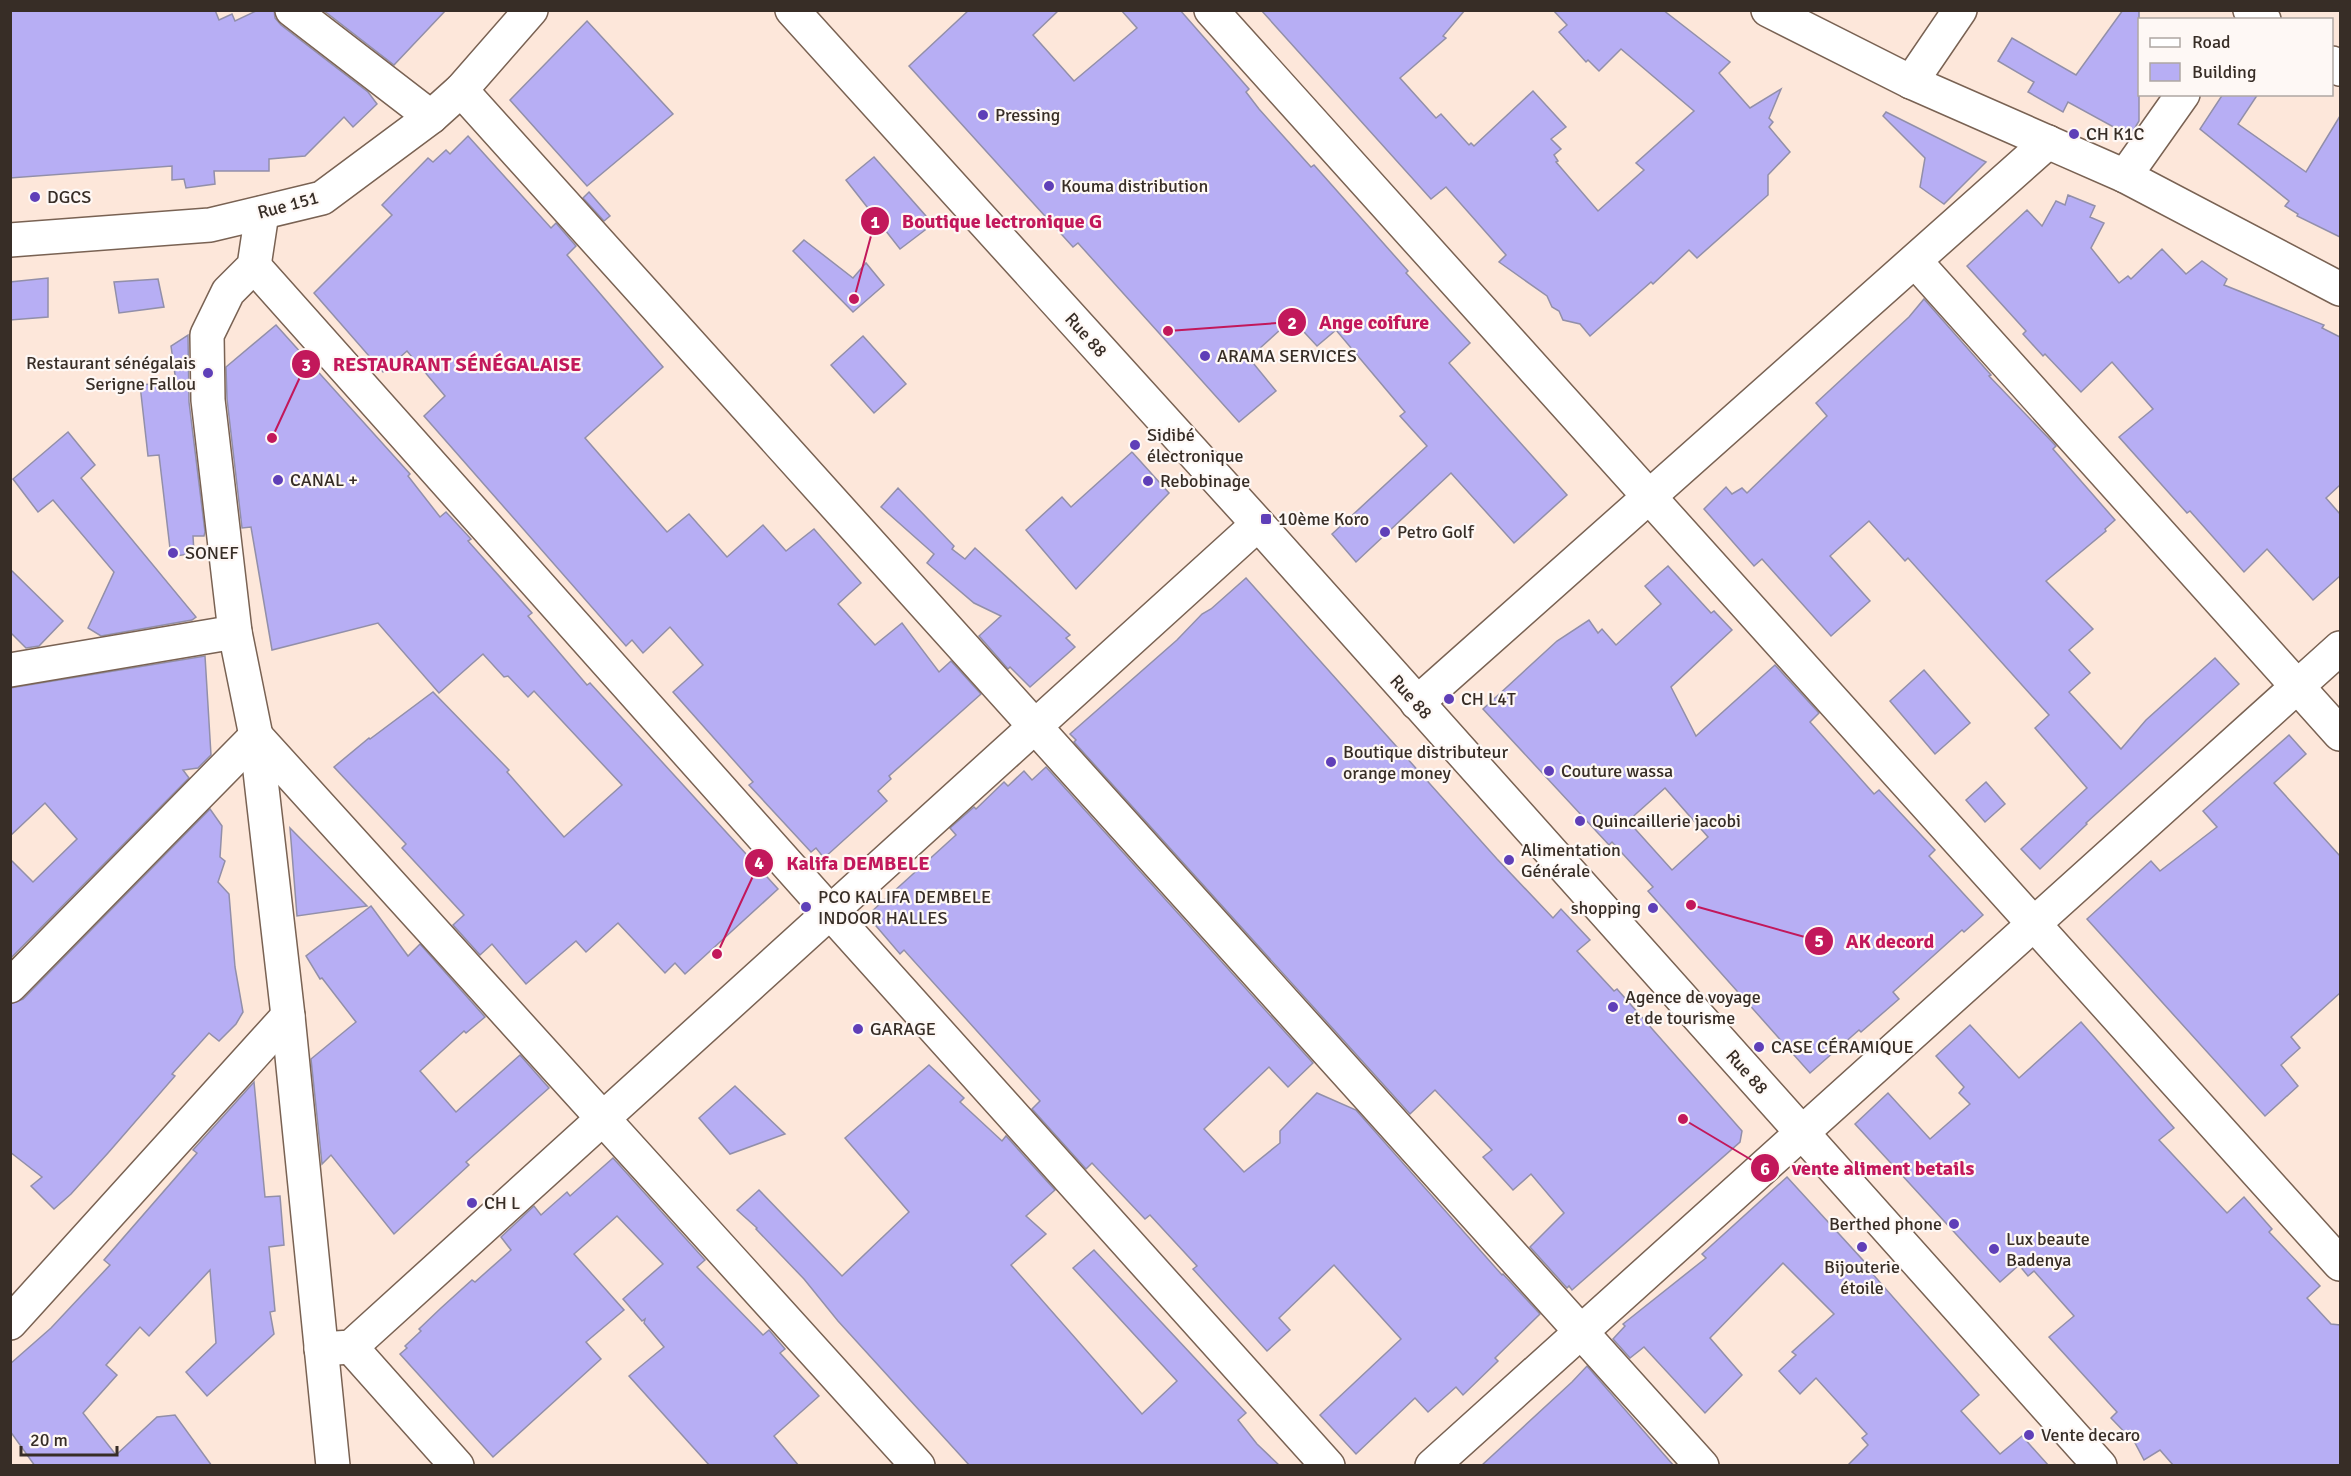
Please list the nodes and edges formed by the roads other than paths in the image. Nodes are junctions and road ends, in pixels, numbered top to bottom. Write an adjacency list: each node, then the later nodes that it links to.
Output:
1 (292, 10): 10 (street)
2 (531, 10): 8 (street, Rue 151)
3 (792, 10): 19 (street, Rue 88)
4 (1211, 10): 18 (street)
5 (1768, 10): 7 (street)
6 (1960, 10): 7 (street)
7 (1911, 82): 11 (street)
8 (461, 90): 10 (street, Rue 151); 25 (street)
9 (2182, 96): 12 (street)
10 (431, 117): 13 (street, Rue 151)
11 (2048, 142): 12 (street); 15 (street)
12 (2125, 176): 17 (street)
13 (262, 213): 14 (street, Rue 151); 16 (street)
14 (10, 240)
15 (1915, 261): 18 (street); 23 (street)
16 (254, 266): 20 (street); 28 (street)
17 (2340, 289)
18 (1649, 496): 24 (street); 29 (street)
19 (1257, 525): 24 (street, Rue 88); 25 (street)
20 (235, 632): 22 (street); 27 (street)
21 (2340, 648): 23 (street)
22 (10, 670)
23 (2297, 686): 26 (street); 29 (street)
24 (1417, 703): 33 (street, Rue 88)
25 (1035, 726): 28 (street); 36 (street)
26 (2340, 734)
27 (256, 736): 30 (street); 31 (street); 32 (street)
28 (830, 912): 32 (street); 41 (street)
29 (2033, 923): 33 (street); 34 (street)
30 (10, 986)
31 (288, 1016): 35 (street); 37 (street)
32 (604, 1118): 37 (street); 40 (street)
33 (1802, 1133): 36 (street); 44 (street, Rue 88)
34 (2340, 1264)
35 (10, 1323)
36 (1581, 1331): 42 (street); 43 (street)
37 (336, 1348): 38 (street); 39 (street)
38 (333, 1466)
39 (457, 1466)
40 (918, 1466)
41 (1328, 1466)
42 (1432, 1466)
43 (1702, 1466)
44 (2100, 1466)

